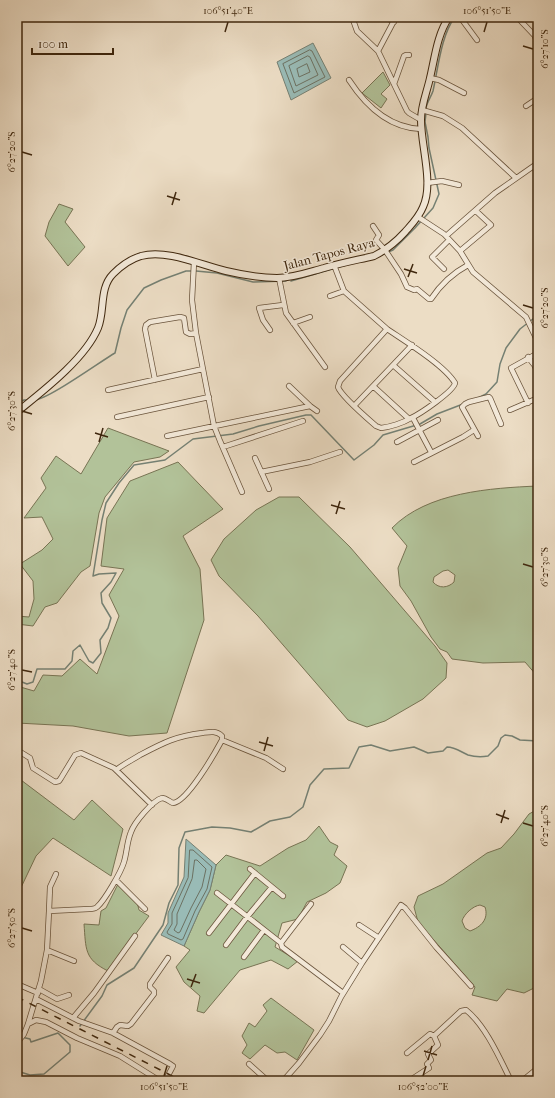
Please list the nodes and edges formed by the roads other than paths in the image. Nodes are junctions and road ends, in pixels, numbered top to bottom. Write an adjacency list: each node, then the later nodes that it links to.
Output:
1 (352, 17): 9 (street)
2 (385, 17): 6 (street)
3 (449, 17): 11 (main road, Jalan Tapos Raya)
4 (460, 17): 7 (street)
5 (517, 17): 8 (street)
6 (395, 19): 9 (street)
7 (476, 40)
8 (538, 45)
9 (378, 51): 13 (street)
10 (409, 55): 13 (street)
11 (431, 78): 14 (street); 17 (main road, Jalan Tapos Raya)
12 (349, 80): 19 (street)
13 (394, 84): 18 (street)
14 (464, 93)
15 (538, 98): 16 (street)
16 (526, 106)
17 (422, 110): 18 (main road, Jalan Tapos Raya); 21 (street)
18 (421, 120): 19 (main road, Jalan Tapos Raya)
19 (422, 130): 22 (main road, Jalan Tapos Raya)
20 (538, 163): 21 (street)
21 (516, 178): 24 (street)
22 (430, 182): 23 (street); 25 (main road, Jalan Tapos Raya)
23 (459, 184)
24 (476, 211): 27 (street); 28 (street)
25 (419, 218): 27 (street); 29 (main road, Jalan Tapos Raya)
26 (374, 226): 29 (street)
27 (448, 238): 28 (street); 33 (street)
28 (460, 251): 31 (street)
29 (387, 253): 31 (street); 32 (main road, Jalan Tapos Raya)
30 (194, 265): 34 (main road, Jalan Tapos Raya); 42 (street); 63 (main road, Jalan Tapos Raya)
31 (468, 265): 43 (street)
32 (335, 267): 34 (main road, Jalan Tapos Raya); 35 (street)
33 (444, 269)
34 (279, 281): 37 (street)
35 (344, 290): 36 (street); 40 (street)
36 (330, 296)
37 (283, 304): 39 (street); 41 (street)
38 (310, 317): 39 (street)
39 (293, 323): 48 (street)
40 (388, 329): 44 (street); 60 (street)
41 (270, 330)
42 (196, 333): 49 (street); 51 (street)
43 (536, 338)
44 (412, 345): 47 (street); 57 (street)
45 (538, 353): 46 (street)
46 (528, 357): 50 (street); 58 (street)
47 (393, 365): 53 (street); 57 (street)
48 (325, 367)
49 (203, 369): 51 (street); 55 (street)
50 (538, 373)
51 (156, 380): 54 (street)
52 (289, 386): 59 (street)
53 (373, 386): 60 (street); 65 (street)
54 (108, 390)
55 (209, 397): 64 (street); 69 (street)
56 (538, 398): 58 (street)
57 (435, 402): 65 (street)
58 (528, 403): 61 (street)
59 (310, 406): 62 (street); 69 (street)
60 (354, 406): 65 (street)
61 (510, 410)
62 (317, 411)
63 (17, 412)
64 (118, 417)
65 (412, 419): 70 (street)
66 (438, 420): 70 (street)
67 (303, 421): 75 (street)
68 (501, 424): 71 (street)
69 (215, 428): 72 (street); 75 (street)
70 (418, 428): 74 (street); 77 (street)
71 (474, 430): 73 (street); 77 (street)
72 (167, 436)
73 (478, 436)
74 (397, 442)
75 (223, 447): 82 (street)
76 (340, 452): 80 (street)
77 (431, 452): 79 (street)
78 (255, 458): 80 (street)
79 (414, 462)
80 (261, 472): 81 (street)
81 (269, 489)
82 (242, 492)
83 (222, 740): 85 (street); 86 (street); 87 (street)
84 (17, 750): 86 (street)
85 (283, 769)
86 (116, 770): 87 (street)
87 (152, 805): 91 (street)
88 (250, 869): 90 (street)
89 (56, 874): 98 (street)
90 (255, 874): 92 (street); 95 (street)
91 (116, 880): 97 (street); 98 (street)
92 (272, 887): 94 (street); 99 (street)
93 (217, 893): 95 (street)
94 (283, 896)
95 (231, 904): 99 (street); 102 (street)
96 (311, 904): 105 (street)
97 (145, 909)
98 (49, 911): 108 (street)
99 (247, 917): 101 (street); 106 (street)
100 (359, 925): 104 (street)
101 (264, 930): 105 (street); 109 (street)
102 (209, 933)
103 (135, 936): 119 (street)
104 (379, 938): 112 (street); 114 (street)
105 (281, 943): 116 (street)
106 (226, 945)
107 (343, 947): 112 (street)
108 (47, 950): 111 (street); 115 (street)
109 (244, 957)
110 (168, 958): 121 (street)
111 (74, 961)
112 (362, 963): 116 (street)
113 (17, 984): 115 (street)
114 (471, 986)
115 (38, 991): 117 (street); 118 (street)
116 (343, 993): 130 (street)
117 (69, 995)
118 (36, 999): 119 (street); 120 (street)
119 (73, 1018): 121 (street)
120 (28, 1024): 123 (street); 127 (street)
121 (113, 1033): 128 (street)
122 (434, 1036): 124 (street); 131 (street); 132 (street)
123 (19, 1041)
124 (407, 1053)
125 (249, 1064): 129 (street)
126 (538, 1068): 133 (street)
127 (160, 1081)
128 (165, 1081)
129 (268, 1081)
130 (283, 1081)
131 (409, 1081)
132 (511, 1081)
133 (522, 1081)

